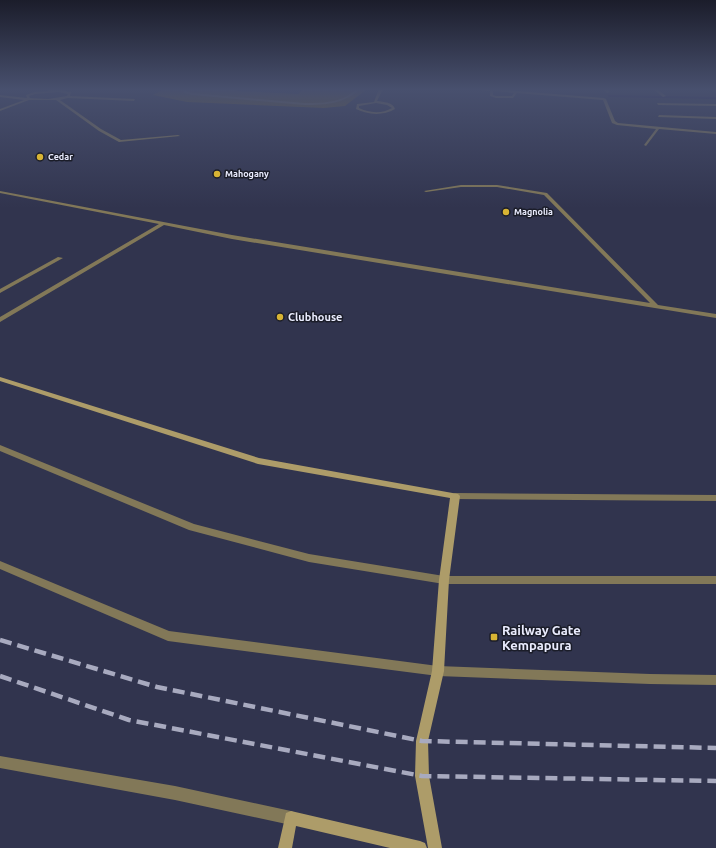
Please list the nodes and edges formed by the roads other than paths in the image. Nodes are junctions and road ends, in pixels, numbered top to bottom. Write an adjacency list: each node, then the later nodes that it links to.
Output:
1 (658, 128): 6 (street)
2 (98, 129): 5 (street)
3 (665, 129): 4 (street)
4 (716, 133)
5 (178, 136)
6 (646, 144)
7 (426, 191): 12 (street)
8 (0, 192): 9 (street)
9 (163, 224): 12 (street); 14 (street)
10 (60, 258): 11 (street)
11 (0, 291)
12 (656, 306): 13 (street)
13 (716, 316)
14 (0, 320)
15 (0, 380): 17 (street)
16 (0, 448): 20 (street)
17 (455, 496): 18 (street); 20 (street)
18 (716, 498)
19 (0, 565): 22 (street)
20 (444, 580): 21 (street); 22 (street)
21 (716, 580)
22 (438, 671): 23 (street); 28 (street)
23 (716, 680)
24 (0, 762): 25 (street)
25 (291, 818): 26 (street); 27 (street)
26 (285, 848)
27 (420, 848)
28 (435, 848)

